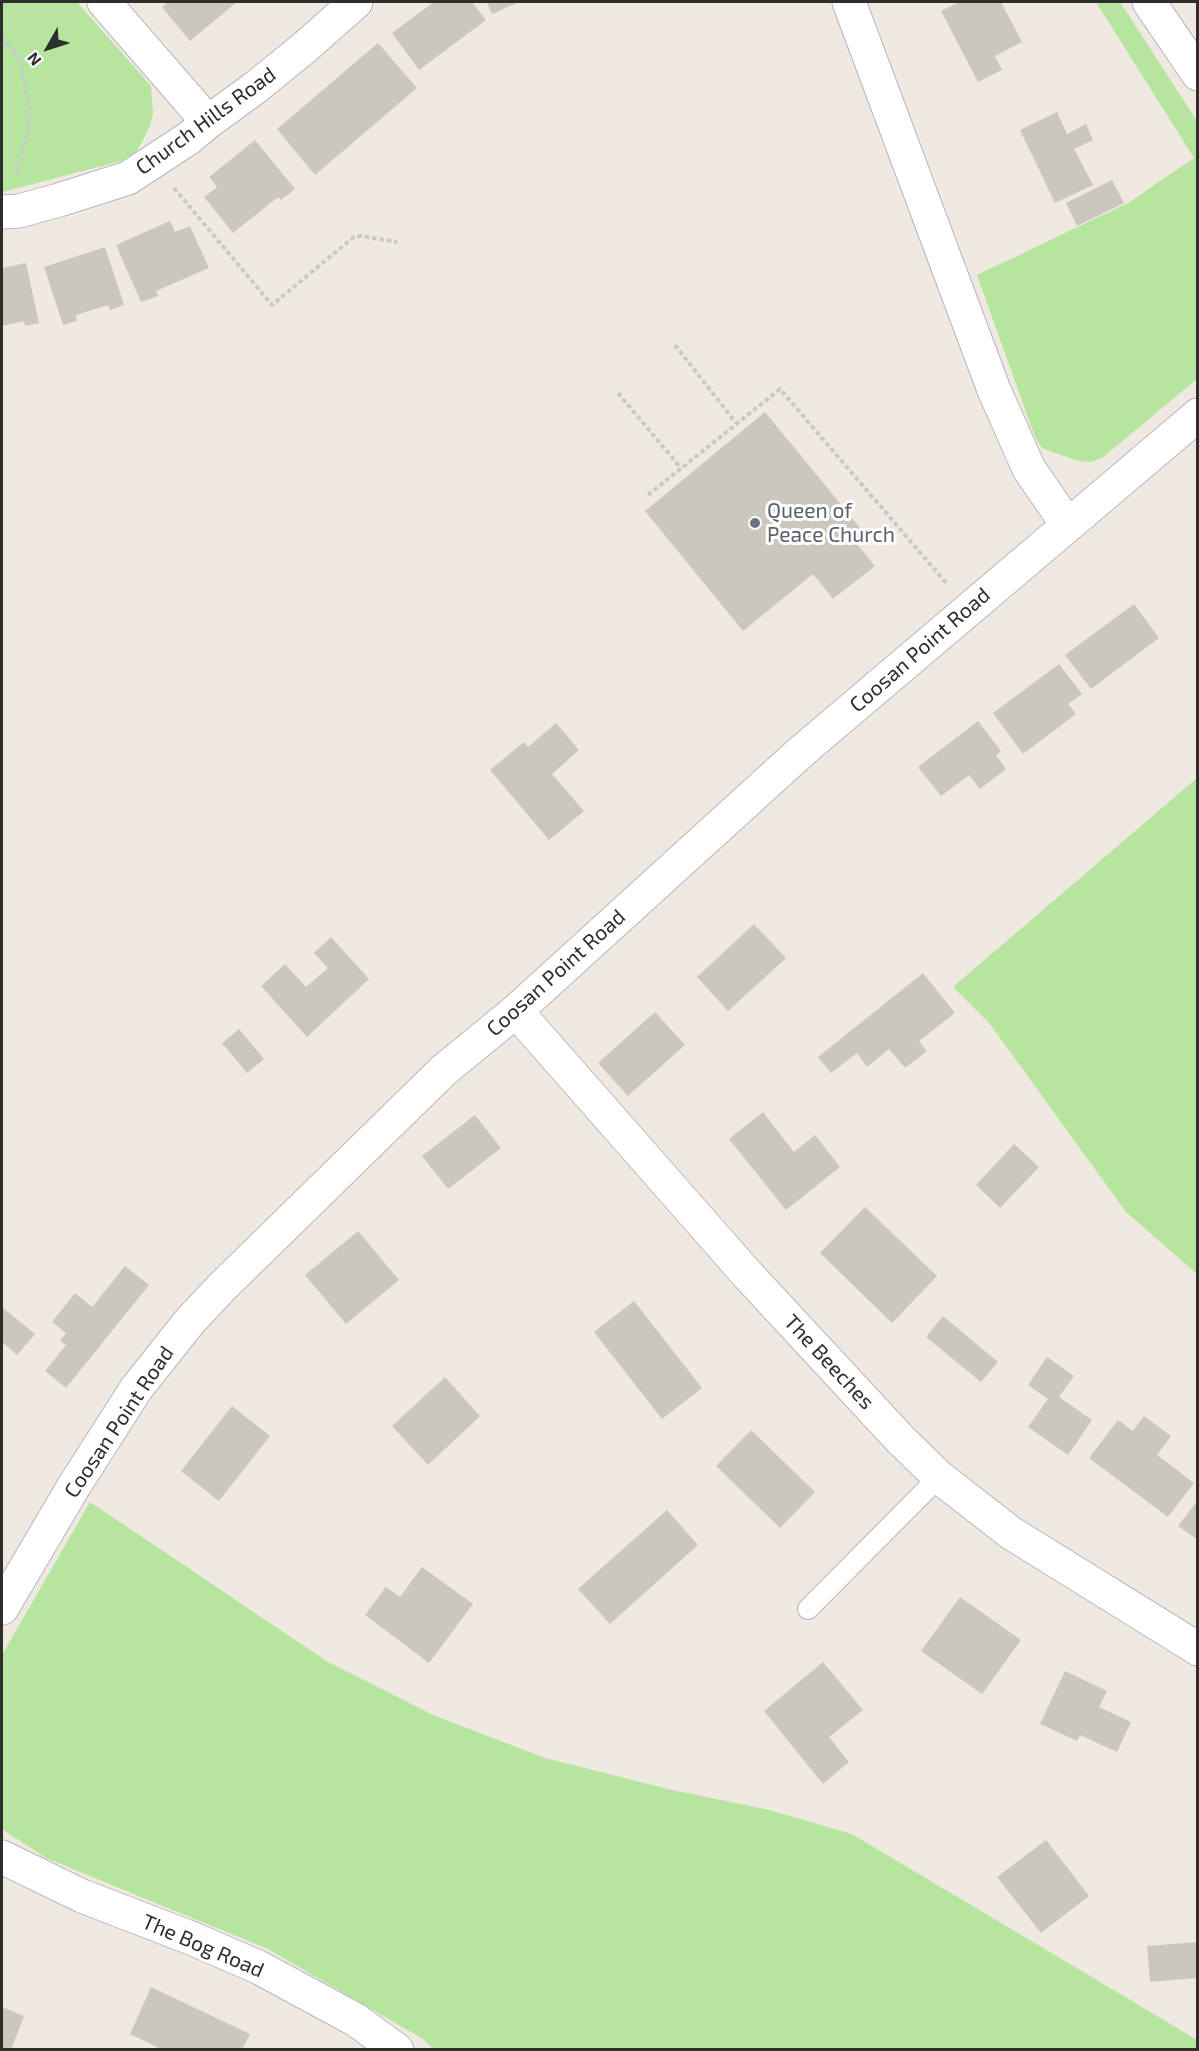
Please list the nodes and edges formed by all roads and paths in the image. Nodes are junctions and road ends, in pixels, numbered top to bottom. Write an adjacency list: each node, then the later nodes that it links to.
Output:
1 (104, 2): 7 (street)
2 (356, 2): 7 (street, Church Hills Road)
3 (849, 2): 17 (street)
4 (1149, 2): 6 (street)
5 (2, 37): 9 (path)
6 (1197, 74)
7 (208, 122): 8 (street, Church Hills Road)
8 (152, 163): 9 (street, Church Hills Road); 10 (path)
9 (4, 212)
10 (397, 242)
11 (675, 345): 14 (path)
12 (618, 393): 15 (path)
13 (1197, 415): 17 (street, Coosan Point Road)
14 (736, 423): 15 (path); 18 (path)
15 (681, 468): 16 (path)
16 (648, 495)
17 (1067, 524): 18 (street, Coosan Point Road)
18 (968, 609): 19 (street, Coosan Point Road)
19 (516, 1011): 20 (street, The Beeches); 21 (street, Coosan Point Road)
20 (939, 1477): 22 (lane); 23 (street, The Beeches)
21 (2, 1608)
22 (808, 1609)
23 (1197, 1649)
24 (2, 1857): 25 (street, The Bog Road)
25 (397, 2049)

